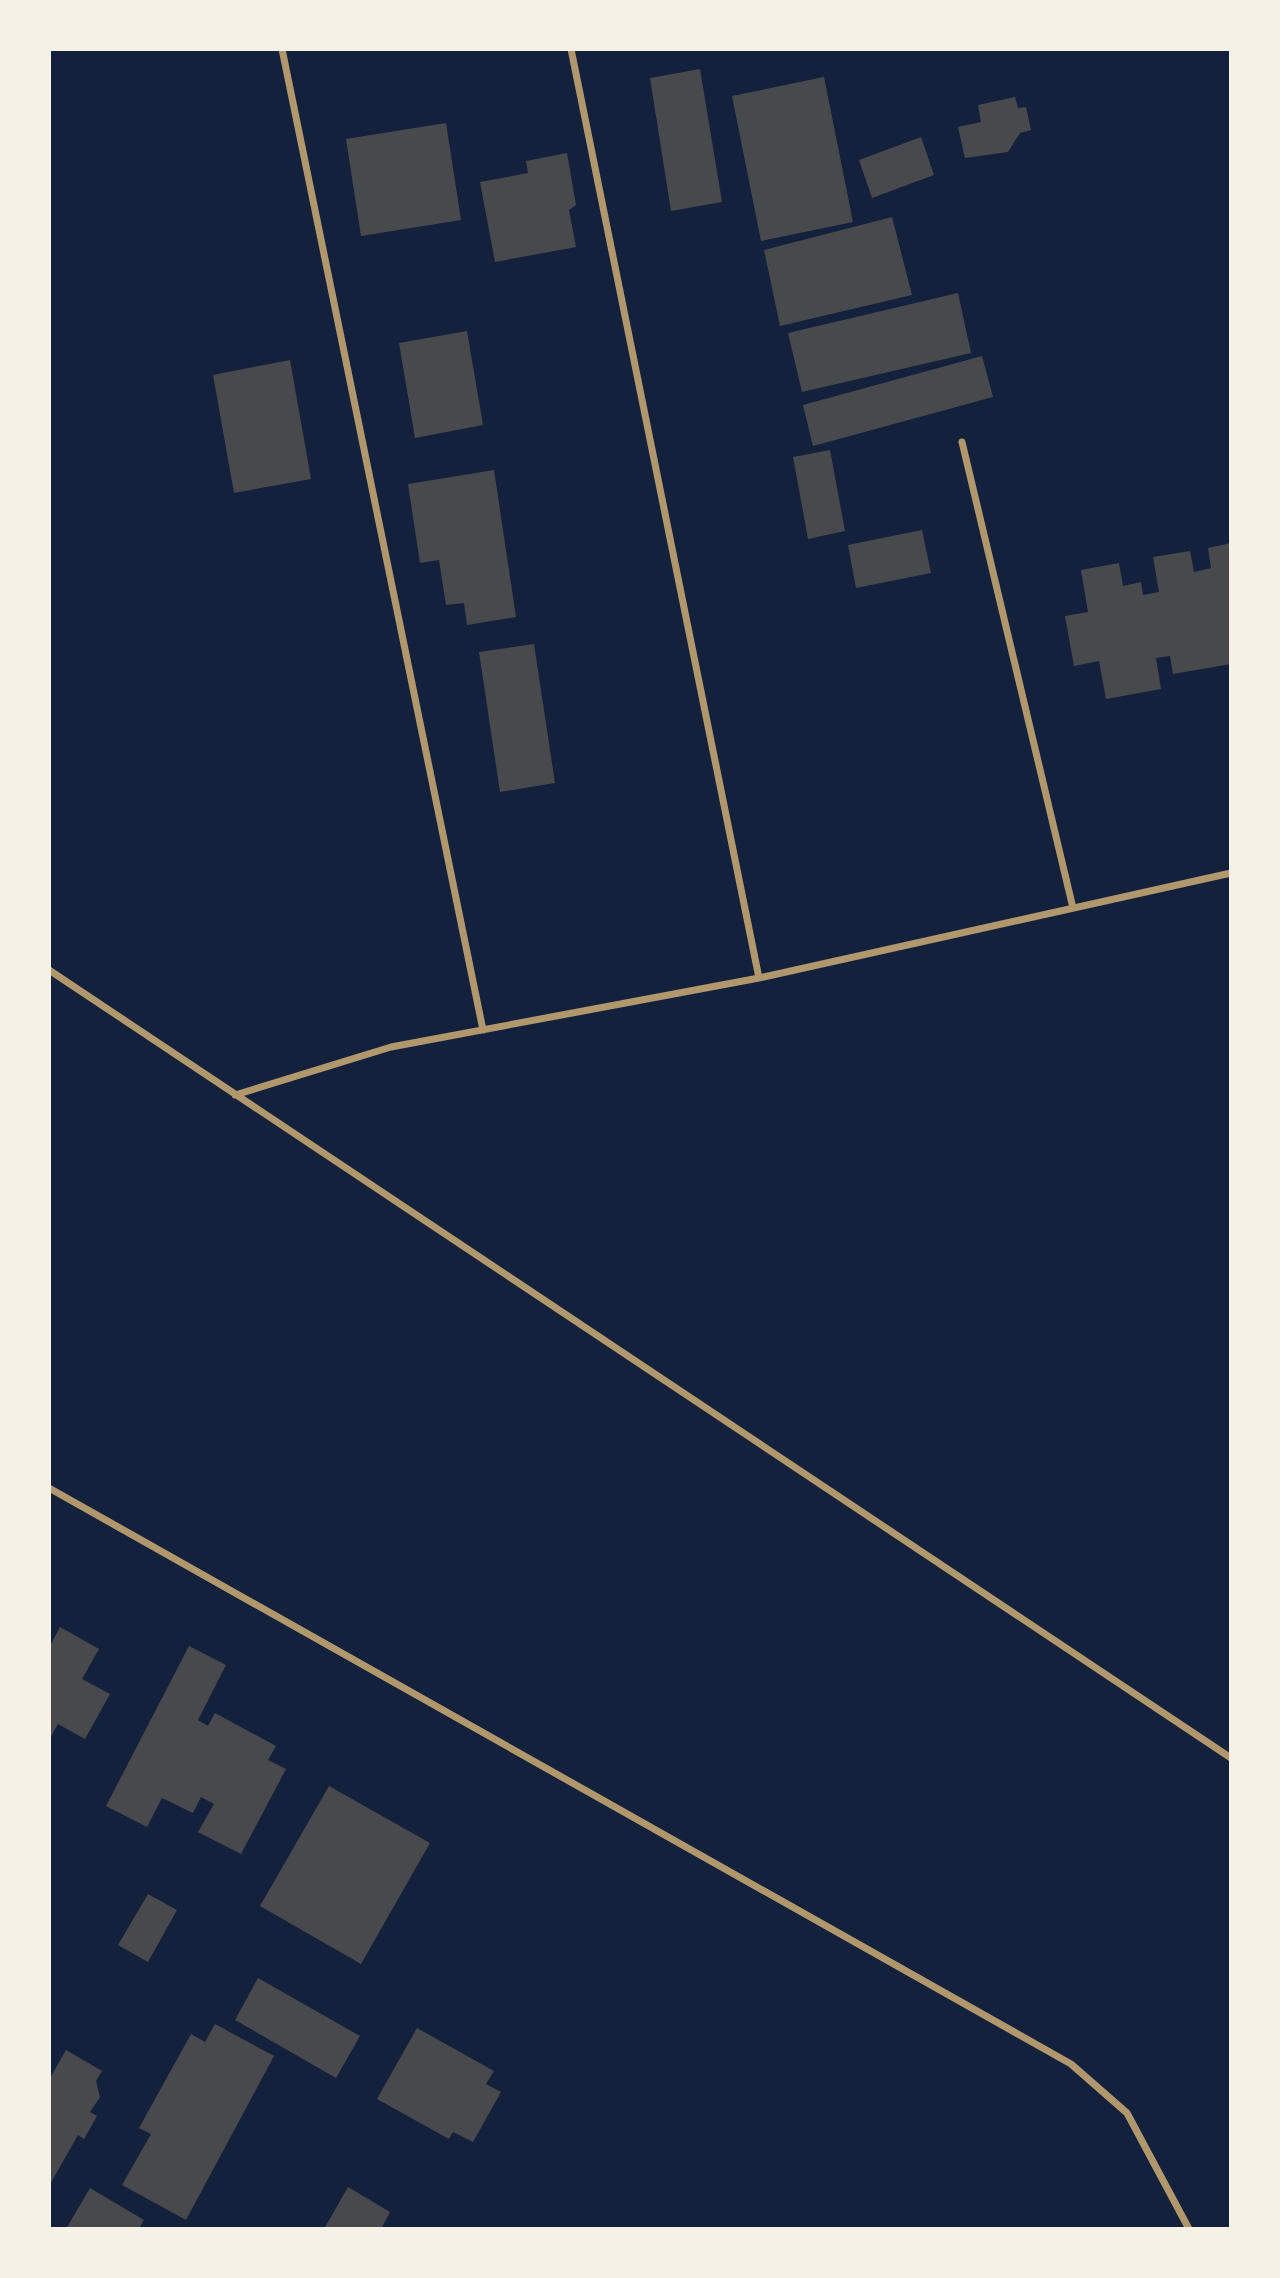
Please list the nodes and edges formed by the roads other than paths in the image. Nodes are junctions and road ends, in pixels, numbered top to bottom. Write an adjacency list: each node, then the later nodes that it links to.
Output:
1 (282, 49): 8 (street)
2 (571, 49): 7 (street)
3 (962, 442): 5 (street)
4 (1231, 873): 5 (street)
5 (1073, 908): 7 (street)
6 (49, 970): 9 (street)
7 (759, 978): 8 (street)
8 (483, 1030): 9 (street)
9 (235, 1095): 11 (street)
10 (49, 1488): 12 (street)
11 (1231, 1758)
12 (1189, 2229)

